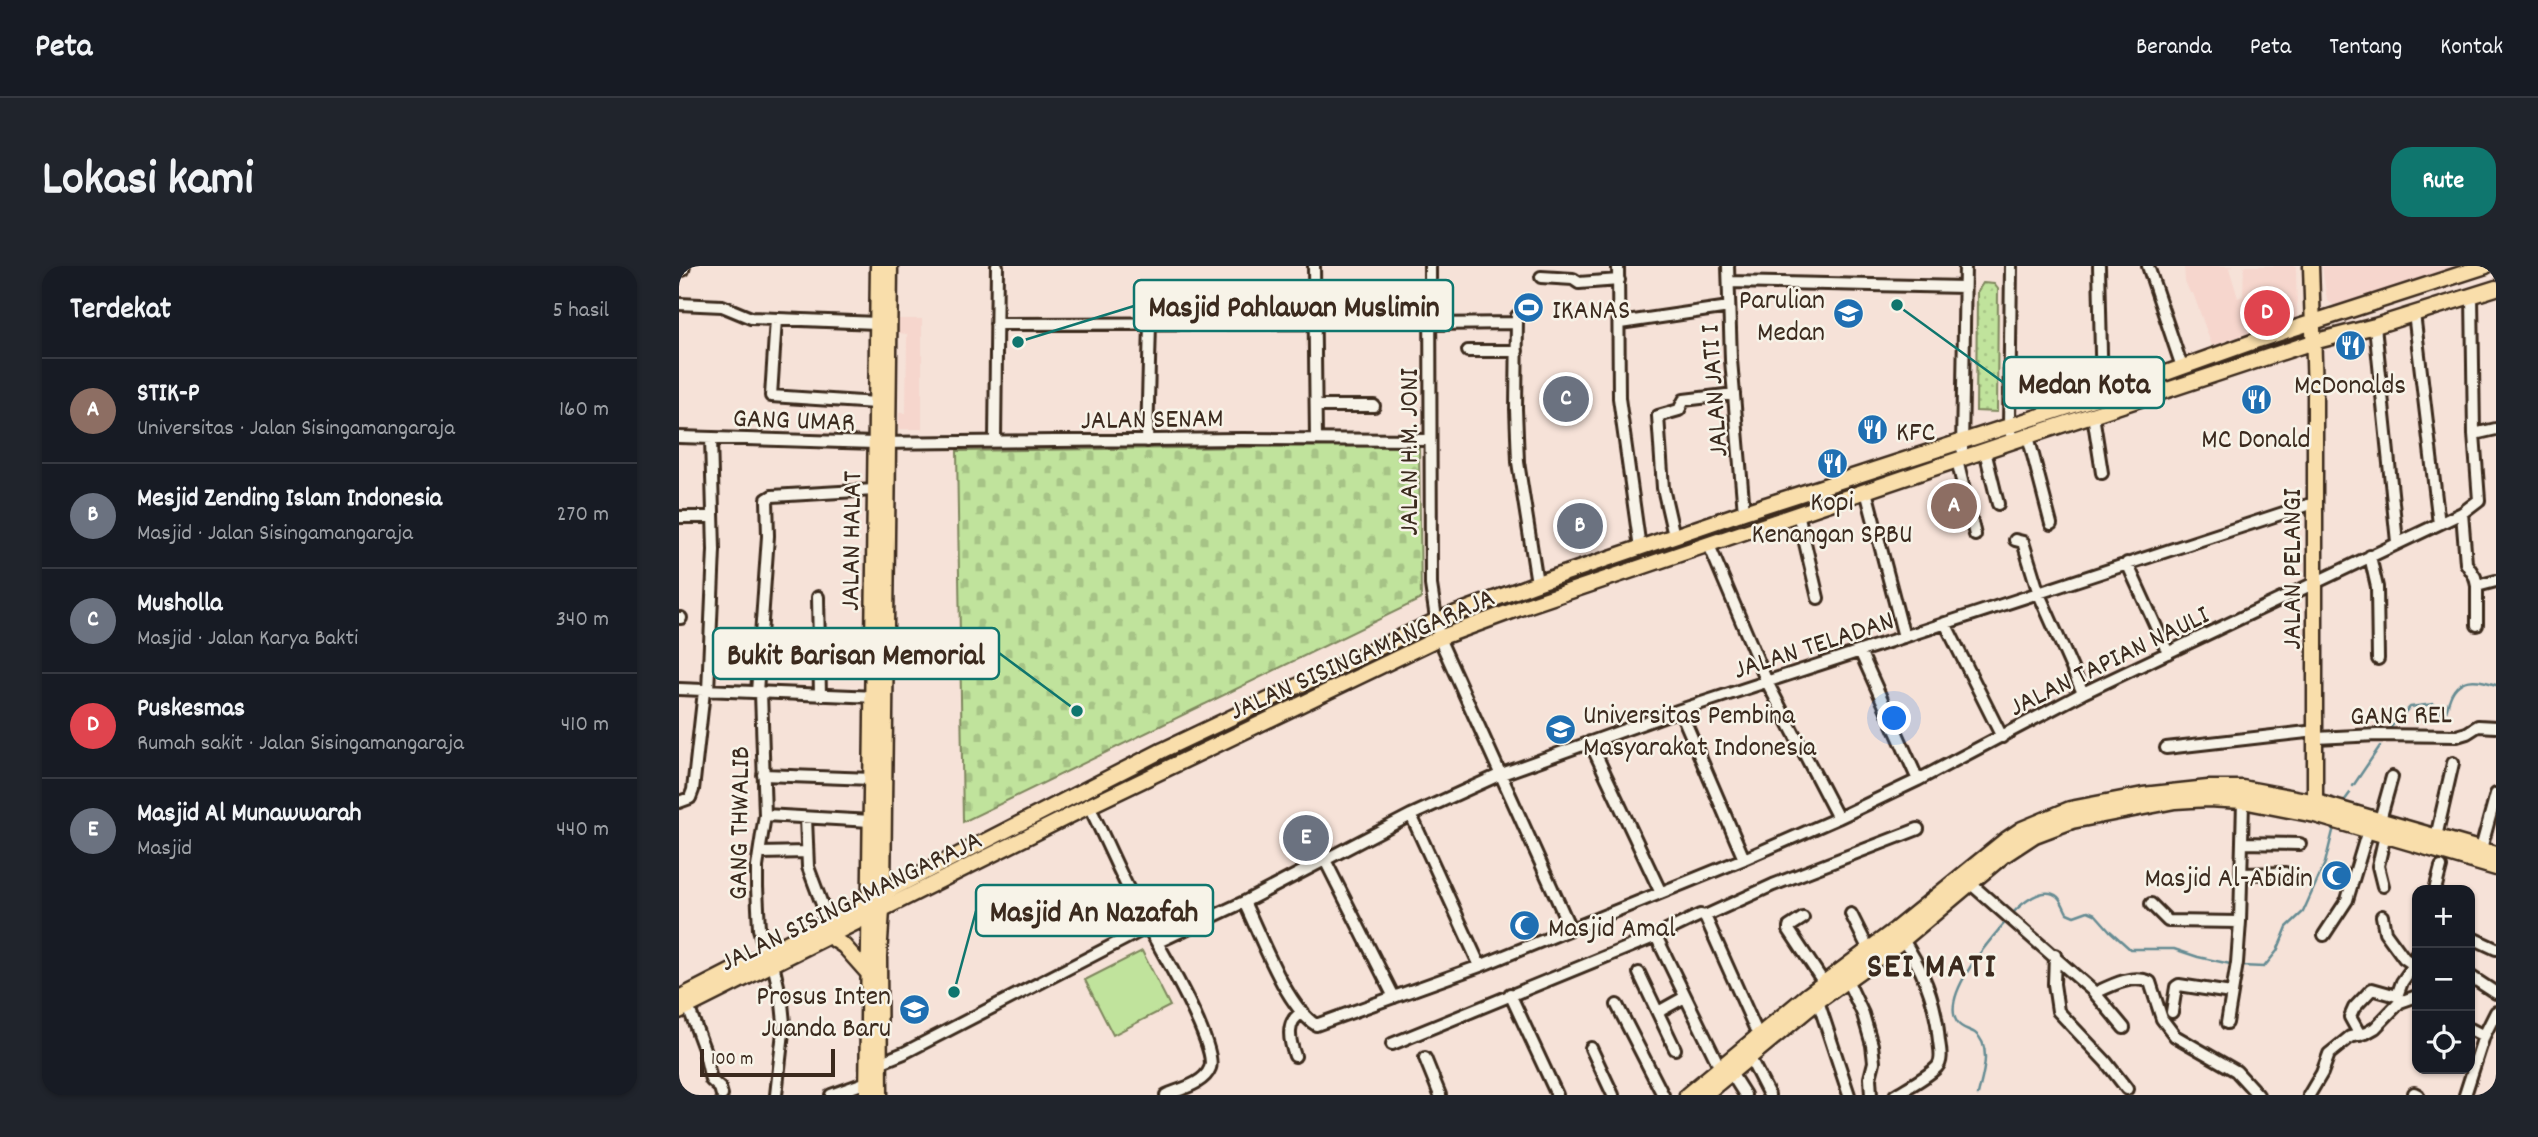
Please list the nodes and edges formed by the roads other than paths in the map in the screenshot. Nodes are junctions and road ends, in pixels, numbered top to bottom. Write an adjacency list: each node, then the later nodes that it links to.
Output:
1 (878, 266): 24 (main road, JALAN HALAT)
2 (890, 266): 54 (main road, JALAN HALAT)
3 (997, 266): 28 (street)
4 (1314, 266): 25 (street)
5 (1430, 266): 30 (street, JALAN H.M. JONI)
6 (1618, 266): 15 (street)
7 (1728, 266): 16 (street, JALAN JATI I)
8 (1965, 266): 17 (street)
9 (2011, 266): 42 (street)
10 (2099, 266): 37 (street)
11 (2148, 266): 35 (street)
12 (2311, 266): 27 (main road, JALAN PELANGI)
13 (2486, 266): 27 (main road, JALAN SISINGAMANGARAJA)
14 (1541, 277): 15 (street)
15 (1619, 280): 26 (street)
16 (1729, 282): 17 (street); 21 (street, JALAN JATI I)
17 (1964, 287): 52 (street)
18 (2496, 288): 19 (main road, JALAN SISINGAMANGARAJA)
19 (2472, 296): 22 (main road, JALAN SISINGAMANGARAJA); 44 (street)
20 (679, 304): 23 (street)
21 (1730, 307): 26 (street); 36 (street, JALAN JATI I)
22 (2414, 313): 31 (main road, JALAN SISINGAMANGARAJA); 68 (street)
23 (776, 319): 24 (street); 38 (street)
24 (877, 323): 38 (main road, JALAN HALAT)
25 (1315, 323): 29 (street); 39 (street)
26 (1620, 323): 74 (street)
27 (2312, 323): 32 (main road, JALAN PELANGI); 35 (main road, JALAN SISINGAMANGARAJA)
28 (996, 324): 29 (street); 49 (street)
29 (1150, 324): 51 (street)
30 (1430, 324): 34 (street); 50 (street, JALAN H.M. JONI)
31 (2375, 326): 32 (main road, JALAN SISINGAMANGARAJA); 72 (street)
32 (2313, 342): 41 (main road, JALAN SISINGAMANGARAJA); 60 (main road, JALAN PELANGI)
33 (1468, 351): 34 (street)
34 (1517, 351): 80 (street)
35 (2182, 367): 37 (main road, JALAN SISINGAMANGARAJA)
36 (1734, 394): 62 (street, JALAN JATI I); 70 (street)
37 (2102, 396): 42 (main road, JALAN SISINGAMANGARAJA)
38 (876, 403): 54 (main road, JALAN HALAT)
39 (1316, 406): 40 (street); 48 (street)
40 (1374, 406)
41 (2093, 415): 45 (main road, JALAN SISINGAMANGARAJA); 57 (street)
42 (2009, 426): 52 (main road, JALAN SISINGAMANGARAJA); 53 (street)
43 (2496, 429): 44 (street)
44 (2474, 434): 64 (street, JALAN TAPIAN NAULI)
45 (2028, 436): 53 (main road, JALAN SISINGAMANGARAJA); 67 (street)
46 (679, 438): 47 (street, GANG UMAR)
47 (711, 438): 54 (street, GANG UMAR); 66 (street)
48 (1316, 439): 50 (street, JALAN SENAM); 51 (street, JALAN SENAM)
49 (995, 440): 51 (street, JALAN SENAM); 54 (street, JALAN SENAM)
50 (1430, 440): 84 (street, JALAN H.M. JONI)
51 (1147, 441)
52 (1961, 441): 56 (street); 62 (main road, JALAN SISINGAMANGARAJA)
53 (2013, 442): 55 (main road, JALAN SISINGAMANGARAJA)
54 (882, 443): 58 (main road, JALAN HALAT); 98 (main road, JALAN HALAT)
55 (1985, 451): 56 (main road, JALAN SISINGAMANGARAJA); 61 (street)
56 (1960, 459): 59 (main road, JALAN SISINGAMANGARAJA); 69 (street)
57 (2102, 472)
58 (874, 491): 95 (street, GANG THWALIB); 98 (main road, JALAN HALAT)
59 (1866, 491): 63 (main road, JALAN SISINGAMANGARAJA); 87 (street)
60 (2315, 503): 76 (street, JALAN TELADAN); 78 (main road, JALAN PELANGI)
61 (1998, 504)
62 (1744, 512): 70 (main road, JALAN SISINGAMANGARAJA)
63 (1798, 513): 73 (main road, JALAN SISINGAMANGARAJA); 83 (street)
64 (2462, 513): 68 (street, JALAN TAPIAN NAULI); 77 (street)
65 (679, 517): 66 (street)
66 (713, 517): 94 (street)
67 (2051, 524)
68 (2439, 524): 72 (street, JALAN TAPIAN NAULI)
69 (1975, 535)
70 (1674, 536): 74 (main road, JALAN SISINGAMANGARAJA)
71 (2015, 540): 81 (street)
72 (2397, 542): 75 (street, JALAN TAPIAN NAULI)
73 (1709, 545): 88 (main road, JALAN SISINGAMANGARAJA); 92 (street)
74 (1640, 548): 80 (main road, JALAN SISINGAMANGARAJA)
75 (2370, 556): 78 (street, JALAN TAPIAN NAULI); 91 (street)
76 (2127, 563): 81 (street, JALAN TELADAN); 90 (street)
77 (2474, 578): 79 (street); 86 (street)
78 (2314, 581): 90 (street, JALAN TAPIAN NAULI); 103 (main road, JALAN PELANGI)
79 (2496, 581)
80 (1537, 583): 84 (main road, JALAN SISINGAMANGARAJA)
81 (2039, 594): 85 (street, JALAN TELADAN); 96 (street)
82 (818, 597): 97 (street)
83 (1818, 598)
84 (1436, 621): 88 (street, JALAN H.M. JONI); 100 (main road, JALAN SISINGAMANGARAJA)
85 (1945, 623): 87 (street, JALAN TELADAN); 104 (street)
86 (2477, 625)
87 (1904, 637): 89 (street, JALAN TELADAN)
88 (1439, 638): 102 (main road, JALAN SISINGAMANGARAJA); 109 (street, JALAN H.M. JONI)
89 (1860, 651): 92 (street, JALAN TELADAN); 112 (street)
90 (2168, 653): 96 (street, JALAN TAPIAN NAULI)
91 (2378, 659)
92 (1767, 682): 99 (street, JALAN TELADAN); 122 (street)
93 (679, 690): 94 (street)
94 (706, 691): 95 (street); 116 (street)
95 (759, 692): 97 (street); 108 (street, GANG THWALIB)
96 (2083, 693): 104 (street, JALAN TAPIAN NAULI)
97 (820, 695): 98 (street)
98 (877, 697): 111 (main road, JALAN HALAT); 144 (main road, JALAN HALAT)
99 (1680, 710): 105 (street, JALAN TELADAN); 134 (street)
100 (1238, 715): 102 (main road); 113 (main road, JALAN SISINGAMANGARAJA)
101 (2490, 727): 103 (street, GANG REL)
102 (1246, 731): 117 (main road, JALAN SISINGAMANGARAJA)
103 (2316, 734): 106 (street, GANG REL); 118 (main road, JALAN PELANGI)
104 (2002, 737): 112 (street, JALAN TAPIAN NAULI)
105 (1590, 742): 109 (street, JALAN TELADAN); 143 (street)
106 (2166, 748)
107 (2453, 763): 127 (street)
108 (763, 775): 111 (street); 119 (street, GANG THWALIB)
109 (1499, 775): 120 (street, JALAN TELADAN); 154 (street, JALAN H.M. JONI)
110 (2392, 777): 124 (street)
111 (871, 779): 123 (main road, JALAN HALAT)
112 (1918, 780): 122 (street, JALAN TAPIAN NAULI)
113 (1082, 793): 117 (main road); 144 (main road, JALAN SISINGAMANGARAJA)
114 (2496, 794): 130 (street)
115 (2242, 801): 118 (main road); 128 (street); 140 (main road)
116 (679, 803)
117 (1089, 806): 147 (main road, JALAN SISINGAMANGARAJA); 153 (street)
118 (2322, 811): 124 (main road); 156 (main road)
119 (765, 815): 121 (street); 132 (street, GANG THWALIB)
120 (1411, 815): 135 (street, JALAN TELADAN); 166 (street)
121 (806, 818): 123 (street); 131 (street)
122 (1838, 818): 134 (street, JALAN TAPIAN NAULI)
123 (871, 821): 144 (main road, JALAN HALAT)
124 (2374, 825): 126 (main road); 127 (main road); 157 (street)
125 (1918, 829): 149 (street)
126 (2385, 835): 137 (main road); 142 (street)
127 (2437, 836): 130 (main road)
128 (2242, 843): 129 (street); 139 (street)
129 (2300, 844)
130 (2481, 849): 133 (main road)
131 (807, 852): 132 (street); 155 (street)
132 (760, 853): 164 (street, GANG THWALIB)
133 (2496, 854)
134 (1744, 859): 143 (street)
135 (1325, 860): 145 (street, JALAN TELADAN); 177 (street)
136 (2441, 867): 141 (street)
137 (2496, 868)
138 (2285, 873): 139 (street)
139 (2242, 874): 152 (street)
140 (1971, 884): 156 (main road); 163 (street)
141 (2436, 885)
142 (2383, 886)
143 (1660, 891): 154 (street)
144 (876, 898): 147 (main road); 155 (main road, JALAN SISINGAMANGARAJA)
145 (1244, 902): 160 (street, JALAN TELADAN); 184 (street)
146 (2151, 904): 152 (street)
147 (875, 914): 155 (main road, JALAN SISINGAMANGARAJA); 168 (main road); 200 (main road)
148 (1851, 914): 162 (street)
149 (1705, 916): 158 (street); 193 (street)
150 (2382, 916): 165 (street)
151 (1803, 918): 172 (street)
152 (2240, 922): 174 (street)
153 (1148, 927): 160 (street); 200 (street)
154 (1570, 928): 166 (street)
155 (829, 930): 164 (main road, JALAN SISINGAMANGARAJA); 168 (main road)
156 (1900, 934): 162 (main road); 171 (main road); 219 (street)
157 (2323, 935)
158 (1655, 936): 176 (street); 178 (street)
159 (2475, 939): 161 (street)
160 (1158, 942): 208 (street)
161 (2496, 949)
162 (1869, 950): 172 (main road)
163 (2055, 956): 173 (street); 203 (street)
164 (770, 959): 182 (main road, JALAN SISINGAMANGARAJA); 205 (street, GANG THWALIB)
165 (2412, 964)
166 (1480, 966): 177 (street)
167 (2412, 970): 180 (street)
168 (868, 973): 202 (main road)
169 (1639, 973): 185 (street)
170 (2475, 979): 175 (street)
171 (1847, 980): 181 (main road); 218 (street)
172 (1824, 983): 193 (main road)
173 (2095, 993): 189 (street); 220 (street)
174 (2231, 993): 186 (street); 188 (street)
175 (2496, 993)
176 (1510, 994): 194 (street); 210 (street)
177 (1394, 997): 184 (street)
178 (1685, 997): 185 (street); 201 (street)
179 (2412, 997): 180 (street)
180 (2399, 998): 191 (street); 191 (street)
181 (1818, 1002): 199 (main road); 217 (street)
182 (682, 1005): 204 (street)
183 (1617, 1005): 212 (street)
184 (1303, 1012): 197 (street)
185 (1658, 1012): 196 (street)
186 (2172, 1012)
187 (2496, 1012): 192 (street)
188 (2227, 1023)
189 (2124, 1028)
190 (2475, 1032): 192 (street)
191 (2360, 1035): 221 (street)
192 (2484, 1036): 222 (street)
193 (1759, 1037): 201 (main road)
194 (1392, 1044)
195 (1591, 1048): 211 (street)
196 (1675, 1049)
197 (1295, 1056)
198 (1425, 1058): 209 (street)
199 (1750, 1058): 201 (main road); 216 (street)
200 (879, 1063): 207 (main road)
201 (1726, 1070): 213 (main road); 214 (main road); 215 (street)
202 (867, 1089): 206 (street)
203 (2127, 1090)
204 (722, 1095)
205 (776, 1095)
206 (831, 1095)
207 (880, 1095)
208 (1166, 1095)
209 (1440, 1095)
210 (1557, 1095)
211 (1613, 1095)
212 (1663, 1095)
213 (1687, 1095)
214 (1705, 1095)
215 (1745, 1095)
216 (1769, 1095)
217 (1849, 1095)
218 (1871, 1095)
219 (1895, 1095)
220 (2258, 1095)
221 (2309, 1095)
222 (2465, 1095)

